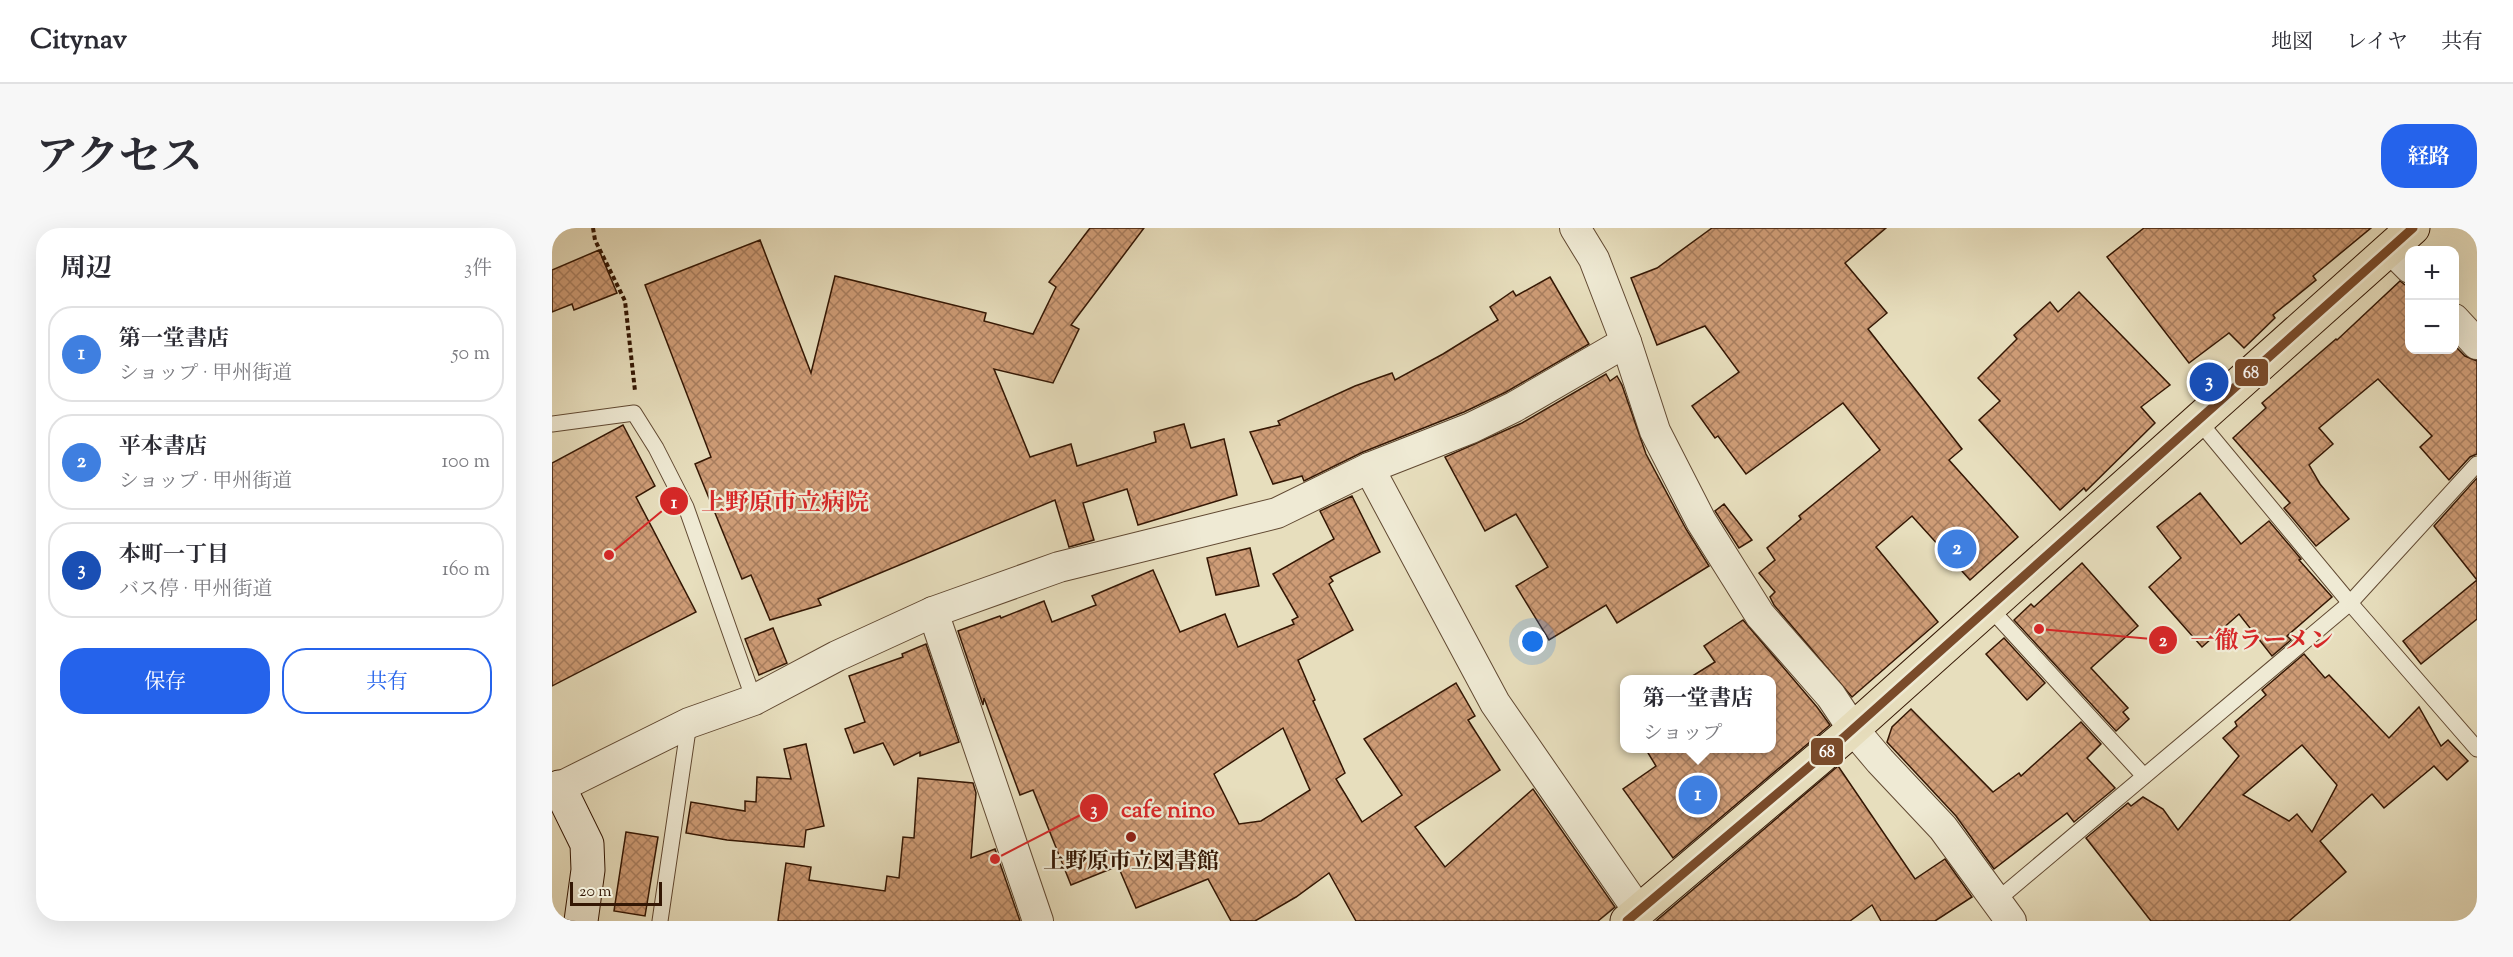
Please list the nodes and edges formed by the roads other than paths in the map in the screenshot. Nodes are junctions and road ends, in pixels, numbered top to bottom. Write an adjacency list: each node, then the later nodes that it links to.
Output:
1 (1575, 228): 4 (street)
2 (2404, 248): 6 (highway)
3 (2459, 324): 5 (street)
4 (1626, 342): 9 (street); 15 (street)
5 (2477, 344)
6 (2197, 419): 10 (lane); 11 (highway)
7 (552, 424): 13 (lane)
8 (2477, 464): 10 (lane)
9 (1369, 468): 12 (street); 20 (street)
10 (2350, 603): 16 (lane); 17 (lane)
11 (1988, 606): 15 (highway); 17 (lane)
12 (933, 612): 13 (street); 23 (street)
13 (754, 700): 14 (street)
14 (689, 723): 18 (street); 22 (lane)
15 (1852, 729): 19 (street); 20 (highway)
16 (2477, 748)
17 (2144, 776): 19 (lane)
18 (555, 789): 21 (street)
19 (2003, 911)
20 (1632, 916)
21 (581, 921)
22 (660, 921)
23 (1038, 921)

